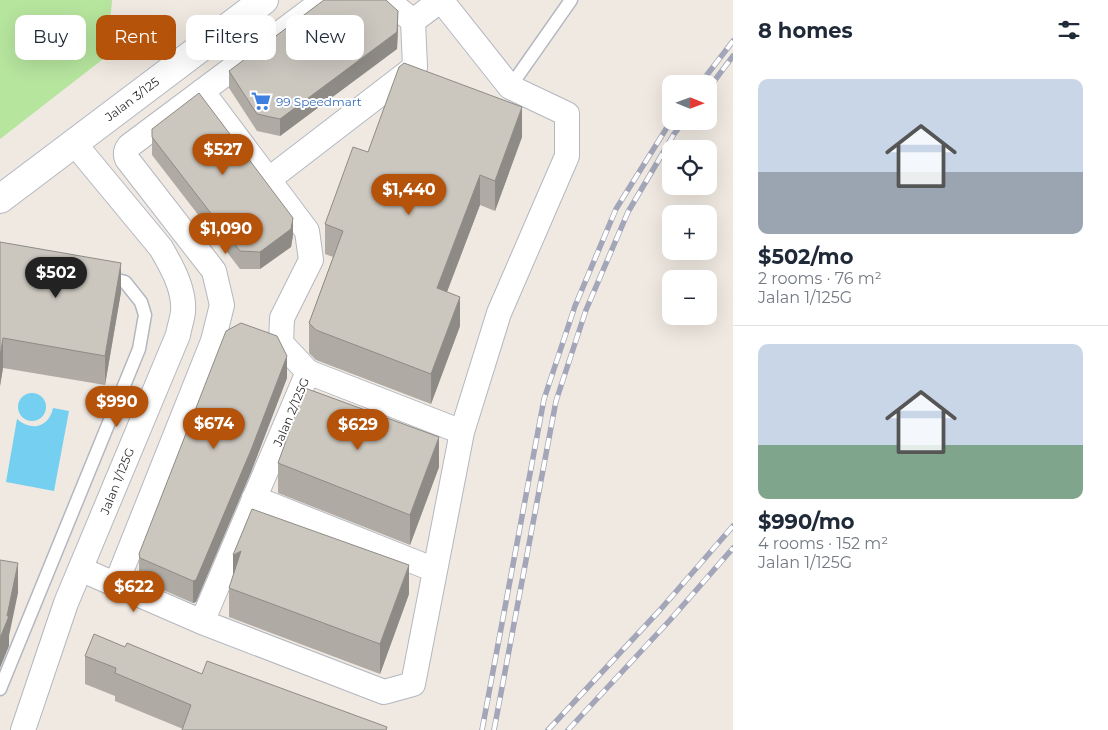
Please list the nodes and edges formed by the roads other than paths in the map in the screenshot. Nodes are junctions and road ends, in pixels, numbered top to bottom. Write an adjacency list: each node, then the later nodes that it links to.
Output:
1 (264, 0): 9 (street, Jalan 3/125)
2 (324, 0): 8 (street)
3 (387, 0): 6 (street)
4 (441, 0): 6 (street); 7 (street)
5 (570, 0): 7 (lane)
6 (413, 21): 10 (street)
7 (510, 87): 14 (street)
8 (202, 91): 10 (street, Jalan 2/125G); 18 (street)
9 (74, 143): 11 (street, Jalan 3/125); 16 (street, Jalan 1/125G)
10 (268, 180): 13 (street, Jalan 2/125G)
11 (0, 199)
12 (92, 274): 20 (lane)
13 (308, 372): 14 (street); 15 (street, Jalan 2/125G)
14 (462, 432): 17 (street)
15 (254, 498): 17 (street); 19 (street, Jalan 2/125G)
16 (80, 569): 18 (street); 21 (street, Jalan 1/125G)
17 (435, 570): 19 (street)
18 (116, 584): 19 (street)
19 (202, 622)
20 (0, 689)
21 (23, 730)

